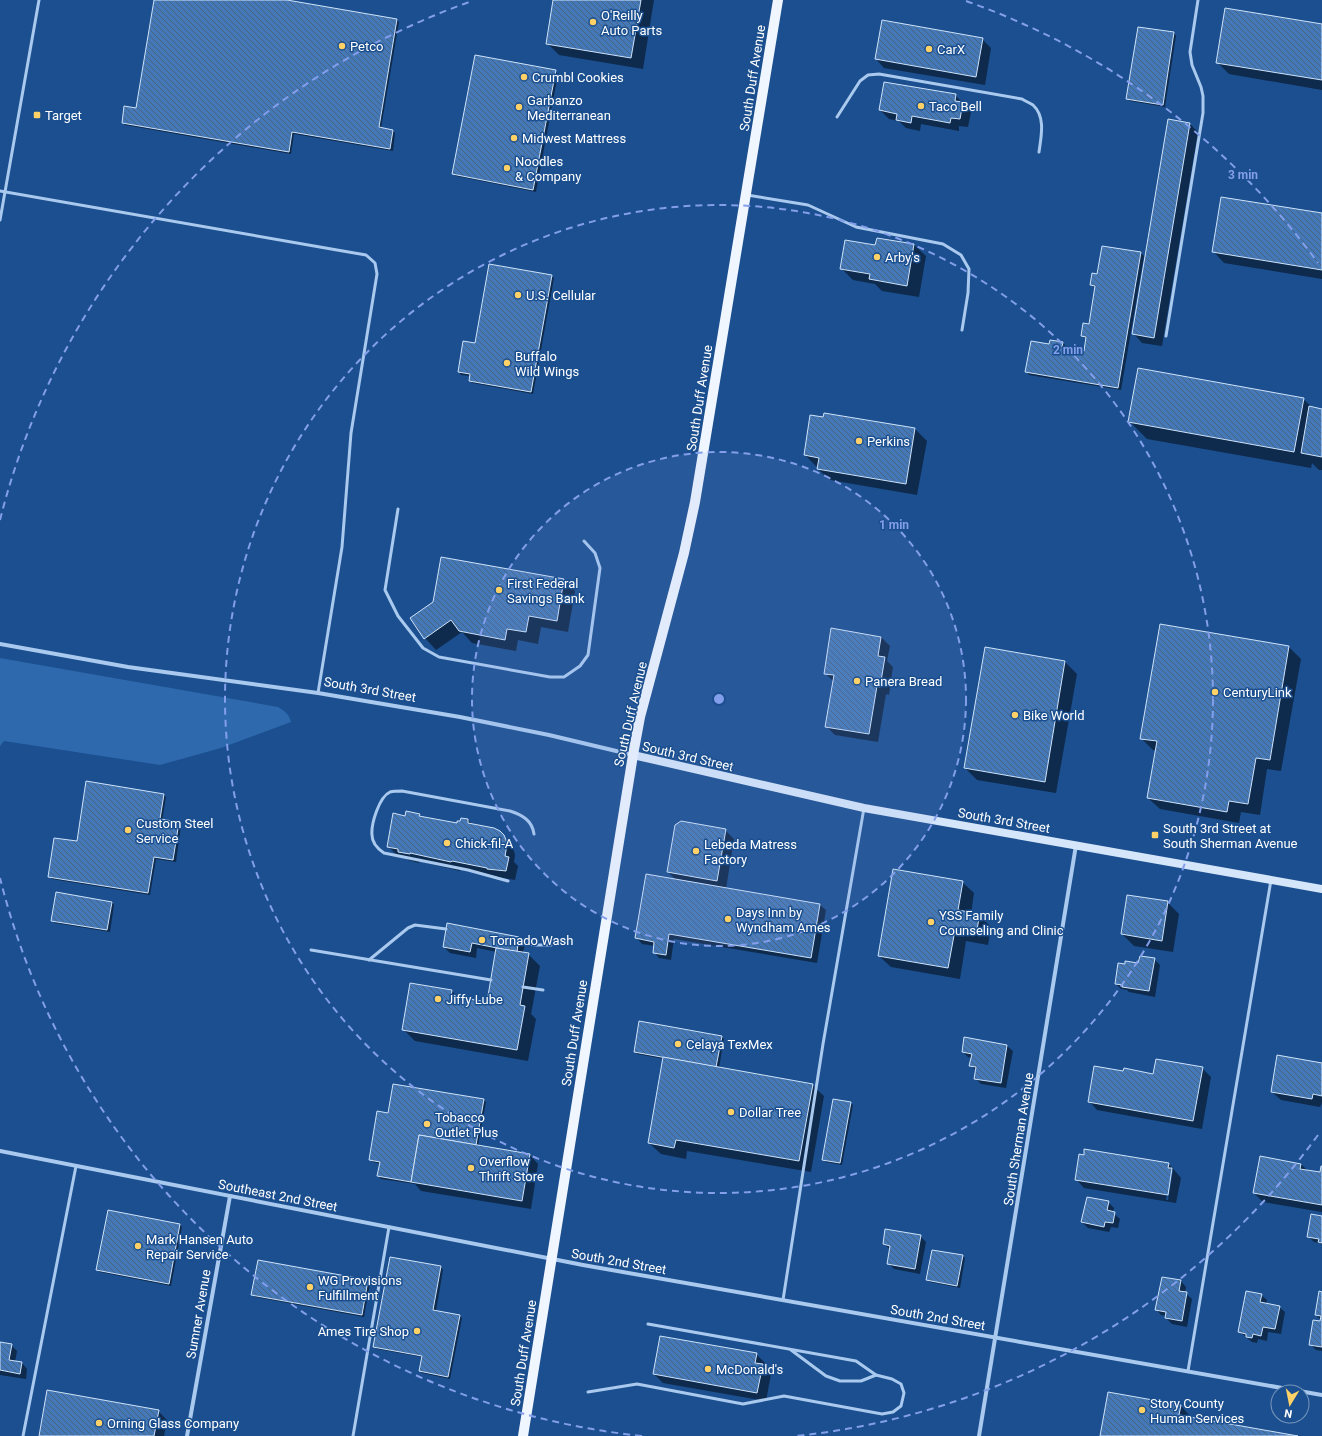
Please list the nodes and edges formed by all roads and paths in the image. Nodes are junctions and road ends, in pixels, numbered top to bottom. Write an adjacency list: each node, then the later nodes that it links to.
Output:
1 (39, 0): 7 (lane)
2 (778, 0): 8 (main road, South Duff Avenue)
3 (1198, 0): 11 (lane)
4 (837, 117): 5 (lane)
5 (1039, 152)
6 (0, 191): 7 (lane)
7 (5, 193): 9 (lane); 15 (lane)
8 (746, 195): 10 (lane); 16 (main road, South Duff Avenue)
9 (0, 220)
10 (962, 330)
11 (1166, 336)
12 (398, 509): 13 (lane)
13 (584, 540)
14 (0, 644): 15 (street, South 3rd Street)
15 (318, 693): 16 (street, South 3rd Street)
16 (632, 755): 17 (main road, South 3rd Street); 35 (main road, South Duff Avenue)
17 (864, 808): 19 (main road, South 3rd Street); 36 (lane)
18 (534, 834): 21 (lane)
19 (1076, 845): 20 (main road, South 3rd Street); 38 (street, South Sherman Avenue)
20 (1271, 880): 22 (main road, South 3rd Street); 40 (lane)
21 (508, 881)
22 (1322, 889)
23 (446, 930): 27 (lane)
24 (518, 942): 25 (lane)
25 (551, 946)
26 (311, 950): 27 (lane)
27 (369, 960): 28 (lane)
28 (491, 980)
29 (523, 986): 30 (lane)
30 (543, 990)
31 (0, 1151): 32 (street, Southeast 2nd Street)
32 (76, 1166): 33 (street, Southeast 2nd Street); 44 (lane)
33 (230, 1196): 34 (street, Southeast 2nd Street); 45 (street, Sumner Avenue)
34 (389, 1227): 35 (street, Southeast 2nd Street); 46 (lane)
35 (551, 1259): 36 (street, South 2nd Street); 47 (main road, South Duff Avenue)
36 (783, 1300): 38 (street, South 2nd Street)
37 (648, 1324): 39 (lane)
38 (996, 1337): 40 (street, South 2nd Street); 48 (street, South Sherman Avenue)
39 (789, 1349): 41 (lane); 41 (lane)
40 (1188, 1371): 43 (street, South 2nd Street)
41 (876, 1375): 42 (lane)
42 (588, 1392)
43 (1322, 1395)
44 (23, 1436)
45 (187, 1436)
46 (353, 1436)
47 (523, 1436)
48 (979, 1436)

